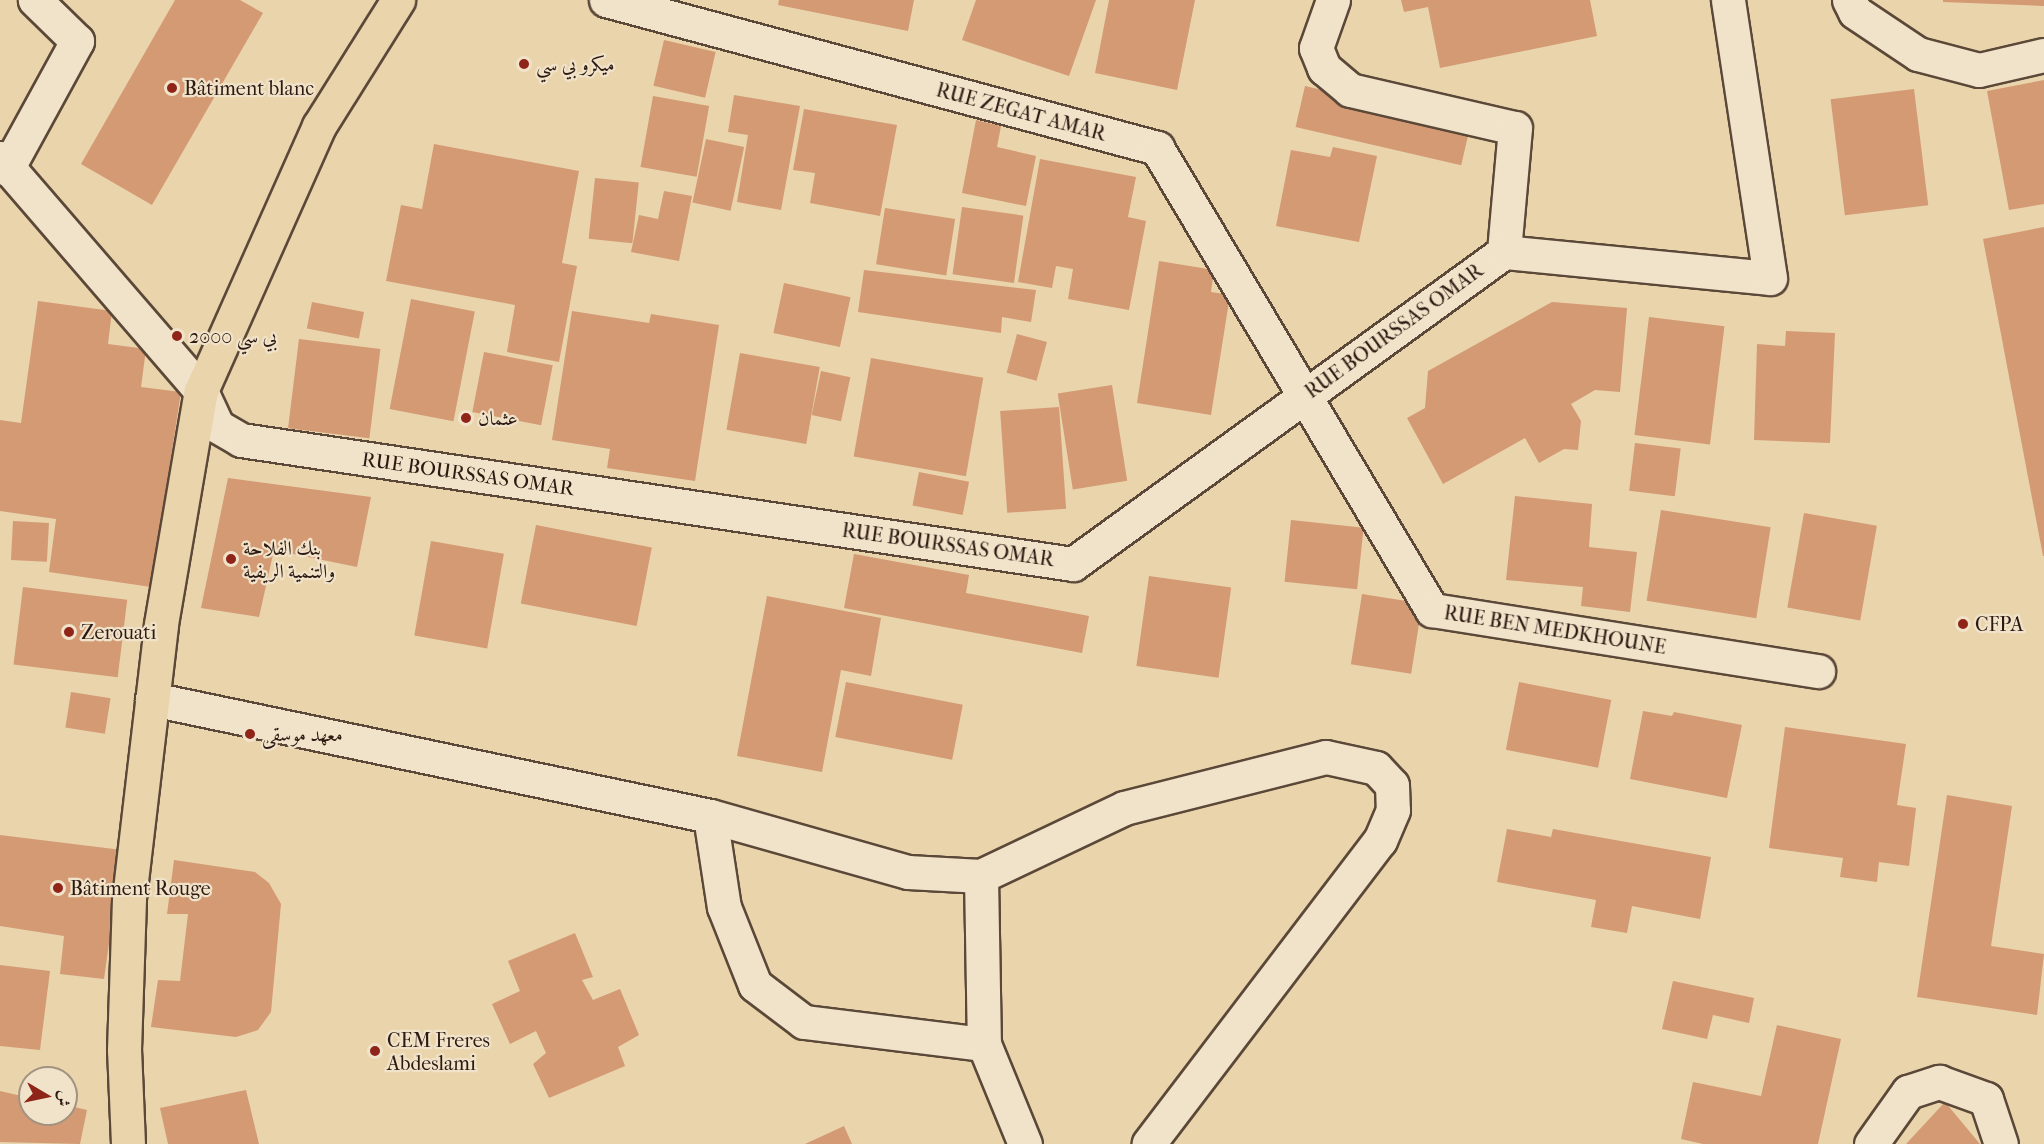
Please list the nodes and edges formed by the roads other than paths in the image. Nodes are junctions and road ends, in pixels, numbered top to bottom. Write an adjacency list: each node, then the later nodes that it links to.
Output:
1 (35, 0): 8 (street)
2 (398, 0): 10 (main road)
3 (606, 0): 11 (street, RUE ZEGAT AMAR)
4 (1333, 0): 9 (street)
5 (1728, 0): 9 (street, RUE BOURSSAS OMAR)
6 (1849, 0): 7 (street)
7 (2044, 55)
8 (4, 164): 10 (street, RUE BOURSSAS OMAR)
9 (1504, 252): 11 (street, RUE BOURSSAS OMAR)
10 (201, 391): 11 (street, RUE BOURSSAS OMAR); 13 (main road)
11 (1303, 397): 12 (street, RUE BEN MEDKHOUNE)
12 (1818, 672)
13 (152, 699): 14 (street); 17 (main road)
14 (710, 816): 15 (street); 16 (street)
15 (981, 876): 16 (street); 19 (street)
16 (984, 1044): 18 (street)
17 (128, 1144)
18 (1024, 1144)
19 (1148, 1144)
20 (1871, 1144): 21 (street)
21 (2001, 1144)

